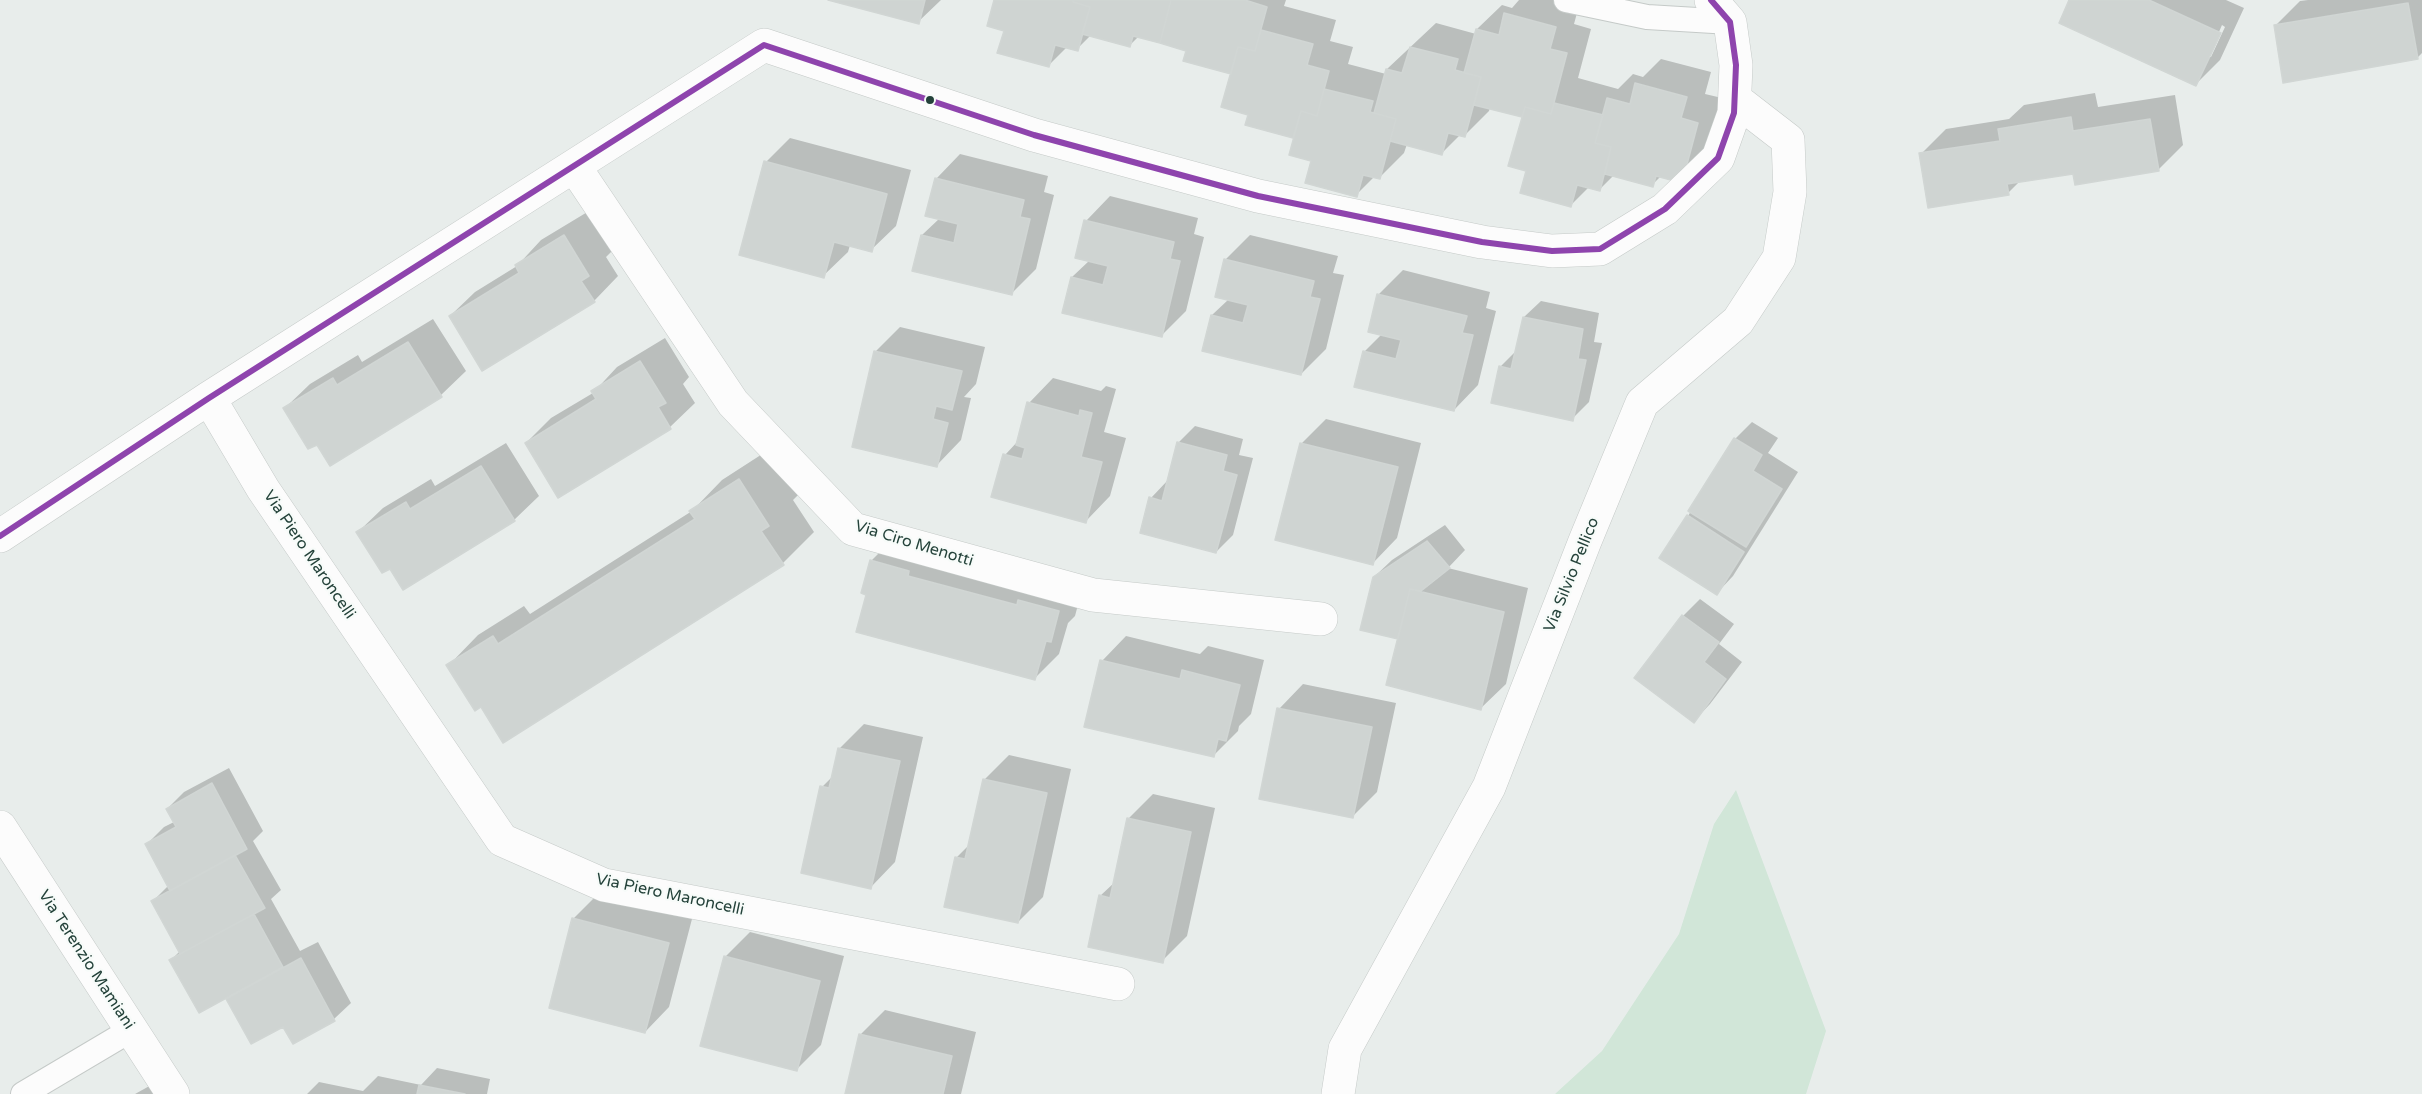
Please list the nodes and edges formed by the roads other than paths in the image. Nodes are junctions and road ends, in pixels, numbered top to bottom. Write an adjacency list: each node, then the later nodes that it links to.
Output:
1 (1566, 0): 2 (lane)
2 (1721, 11): 3 (street)
3 (1734, 99): 4 (street); 13 (street, Via Silvio Pellico)
4 (574, 166): 5 (street); 7 (street, Via Ciro Menotti)
5 (209, 398): 6 (street); 9 (street, Via Piero Maroncelli)
6 (0, 536)
7 (1321, 619)
8 (0, 827): 10 (street, Via Terenzio Mamiani)
9 (1118, 984)
10 (131, 1030): 11 (lane); 12 (street, Via Terenzio Mamiani)
11 (23, 1094)
12 (172, 1094)
13 (1338, 1094)

